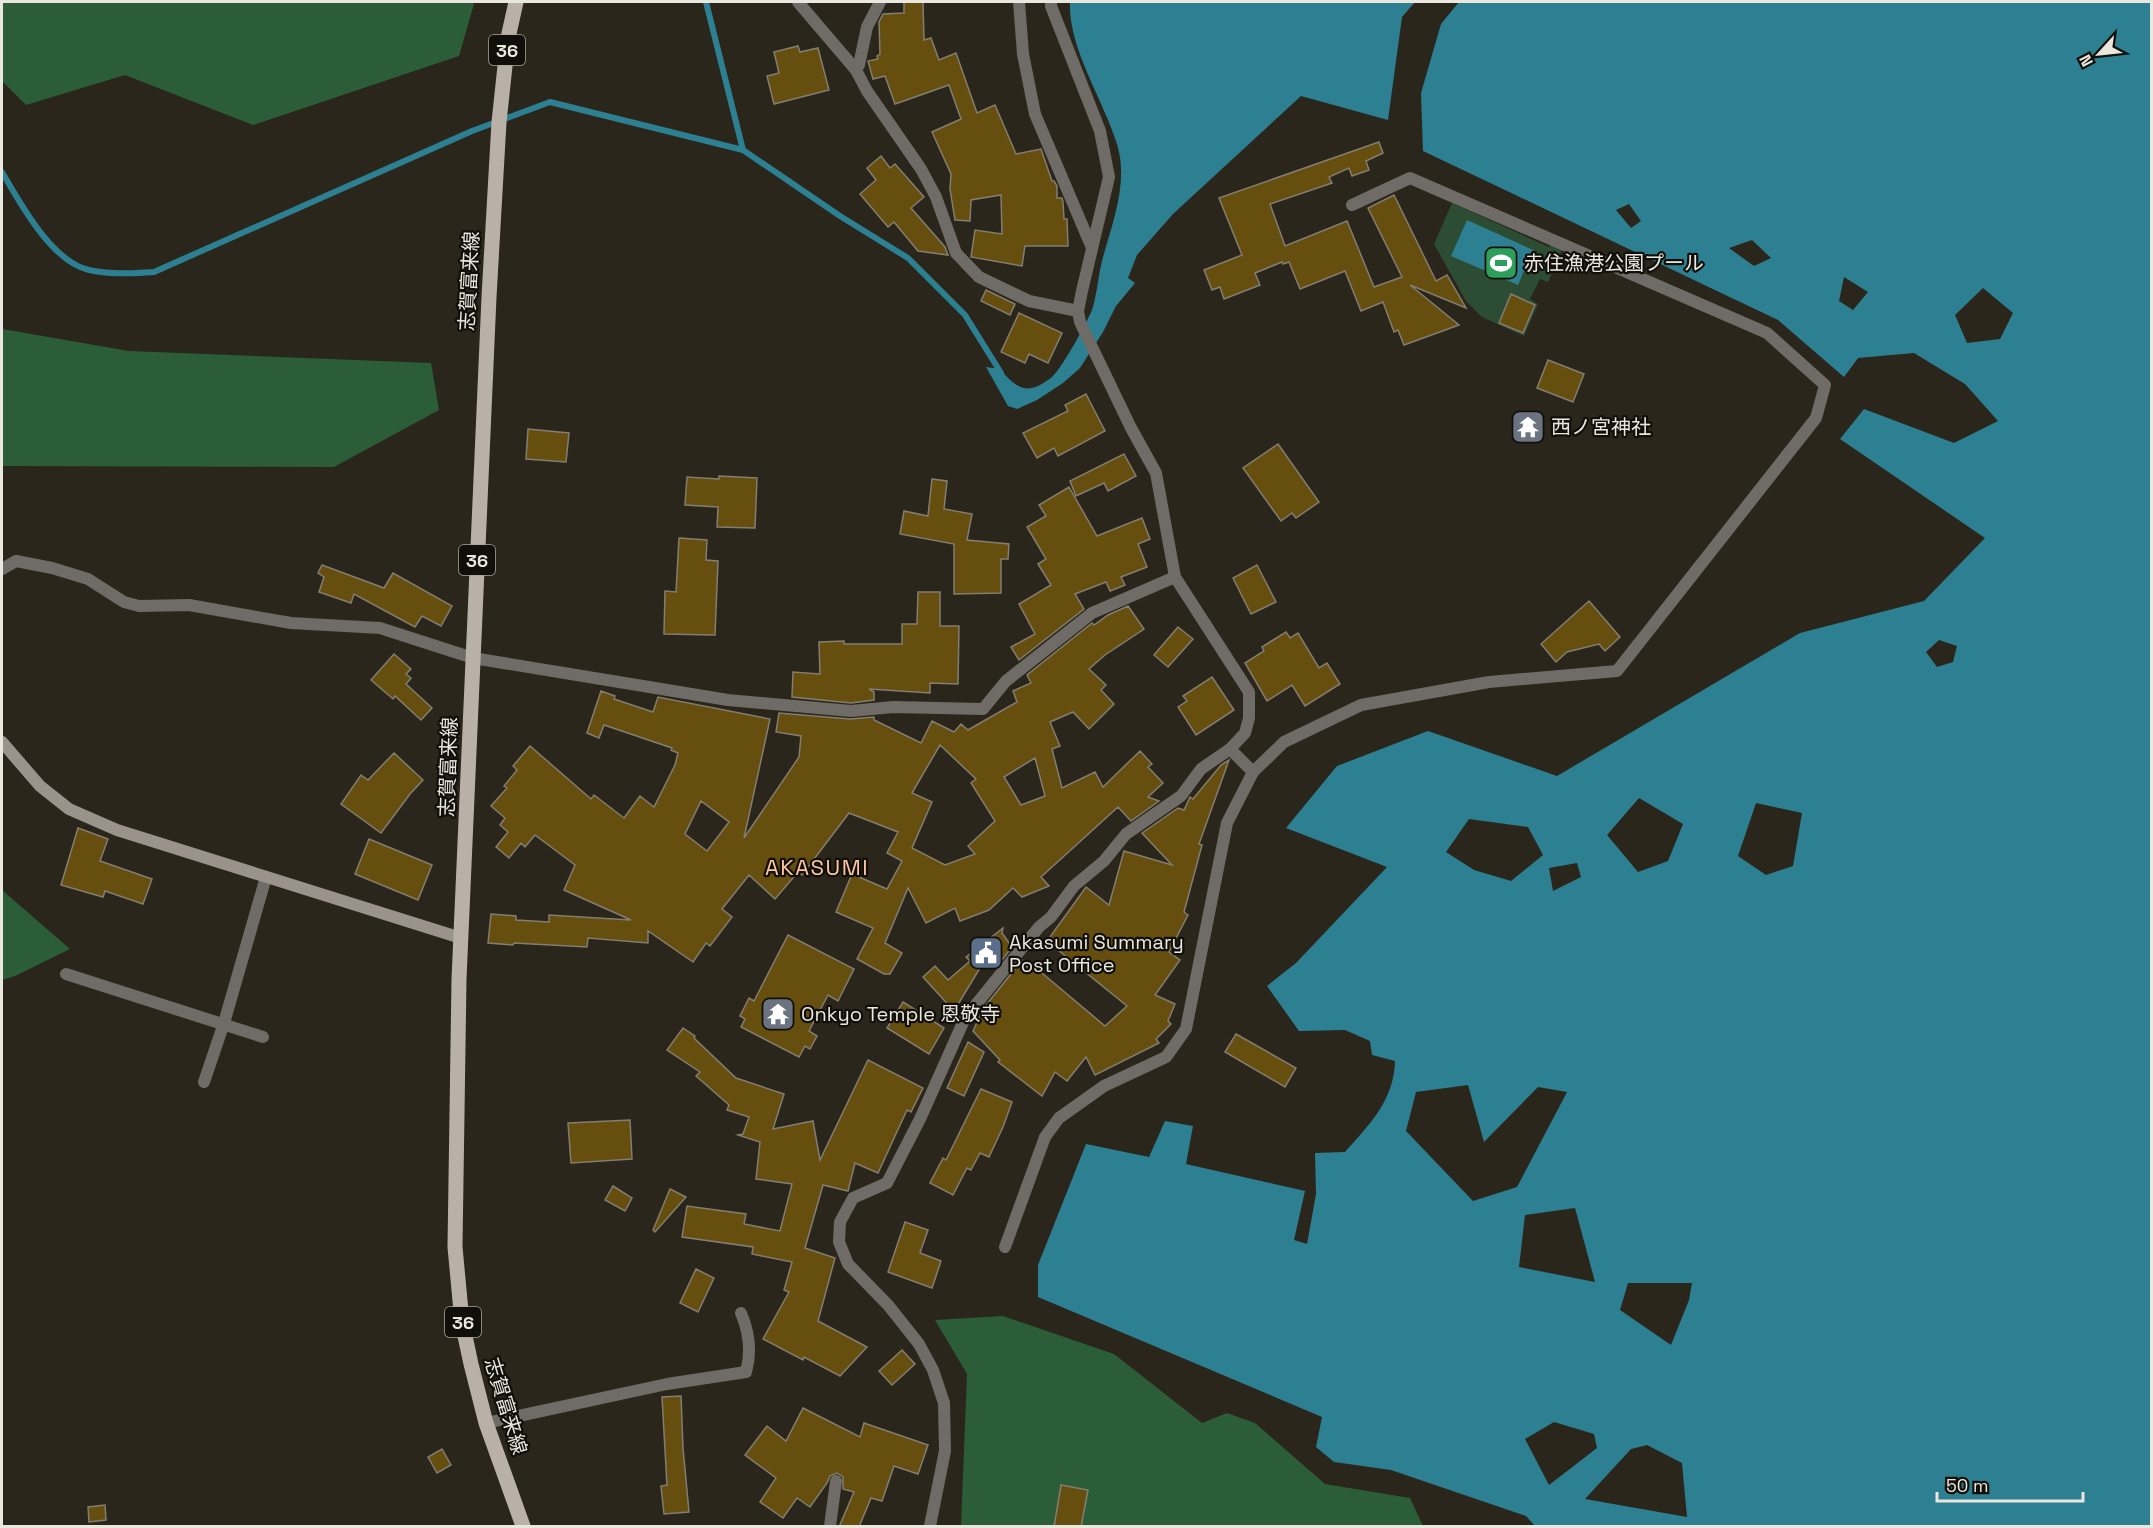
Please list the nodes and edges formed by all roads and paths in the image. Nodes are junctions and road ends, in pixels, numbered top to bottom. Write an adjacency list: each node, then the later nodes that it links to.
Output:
1 (516, 2): 12 (main road, 志賀富来線 / 36)
2 (798, 2): 6 (street)
3 (880, 2): 6 (street)
4 (1019, 2): 8 (street)
5 (1051, 2): 8 (street)
6 (856, 70): 9 (street)
7 (1352, 205): 15 (street)
8 (1092, 248): 9 (street)
9 (1079, 317): 11 (street)
10 (2, 568): 12 (street)
11 (1175, 577): 12 (street); 14 (street)
12 (473, 658): 17 (main road, 志賀富来線 / 36)
13 (2, 742): 16 (street)
14 (1230, 749): 15 (street); 28 (street)
15 (1253, 772): 22 (street)
16 (266, 877): 17 (street); 19 (street)
17 (461, 938): 24 (main road, 志賀富来線 / 36)
18 (66, 974): 19 (street)
19 (224, 1023): 20 (street); 21 (street)
20 (263, 1037)
21 (204, 1082)
22 (1005, 1248)
23 (741, 1313): 24 (street)
24 (486, 1423): 26 (main road, 志賀富来線 / 36)
25 (836, 1481): 27 (street)
26 (523, 1527)
27 (831, 1527)
28 (930, 1527)

